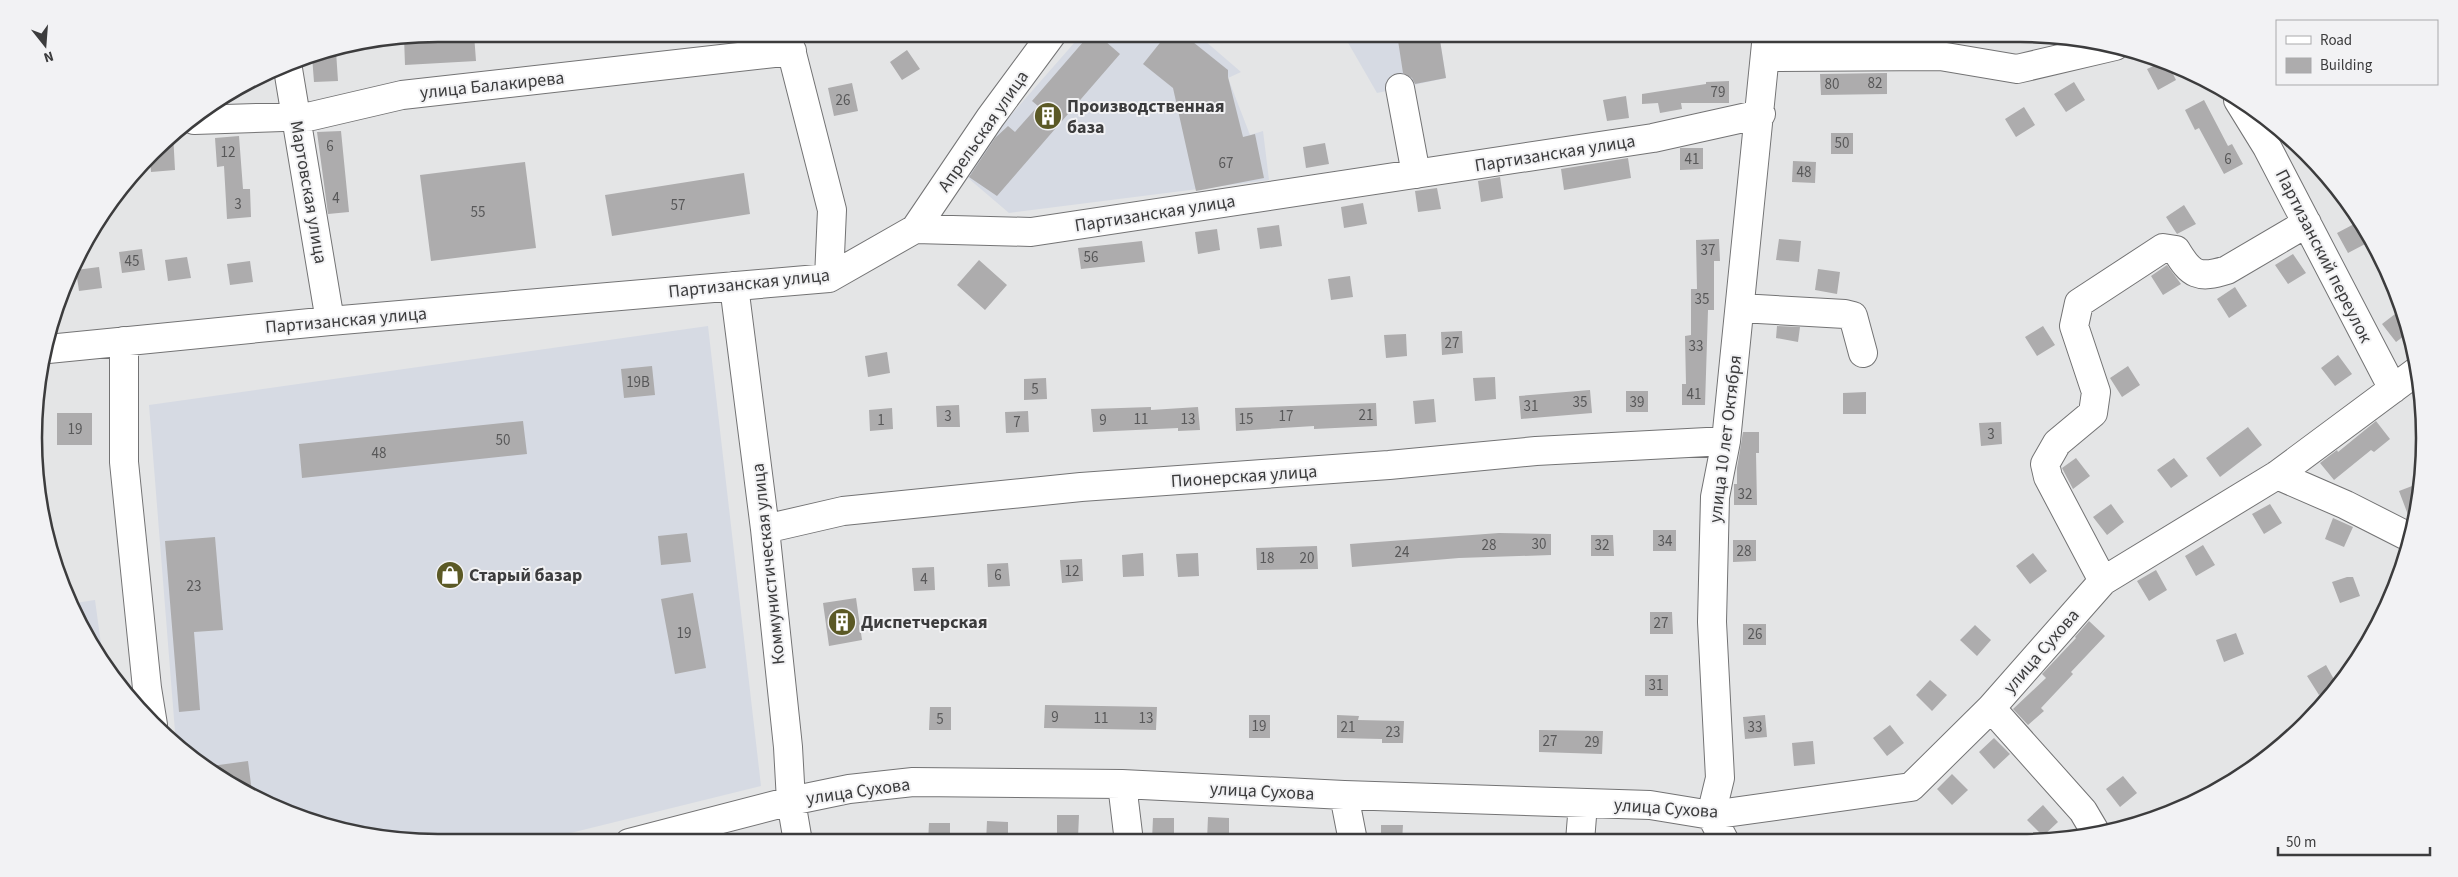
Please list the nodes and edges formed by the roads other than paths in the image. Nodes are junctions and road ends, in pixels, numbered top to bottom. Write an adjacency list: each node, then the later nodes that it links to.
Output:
1 (790, 42): 9 (street, улица Балакирева); 14 (street)
2 (1046, 42): 13 (street, Апрельская улица)
3 (1767, 45): 4 (street); 7 (street, улица 10 лет Октября)
4 (2097, 50)
5 (288, 72): 9 (street, Мартовская улица)
6 (1400, 88): 11 (street)
7 (1760, 114): 11 (street, Партизанская улица); 16 (street, улица 10 лет Октября)
8 (2247, 114): 12 (street, Партизанский переулок)
9 (296, 116): 10 (street, улица Балакирева); 17 (street, Мартовская улица)
10 (203, 120)
11 (1416, 174): 13 (street, Партизанская улица)
12 (2307, 222): 22 (street, Партизанский переулок); 27 (street)
13 (915, 229): 14 (street, Партизанская улица)
14 (829, 278): 15 (street, Партизанская улица)
15 (734, 286): 17 (street, Партизанская улица); 25 (street, Коммунистическая улица)
16 (1740, 308): 20 (street); 23 (street, улица 10 лет Октября)
17 (330, 321): 18 (street, Партизанская улица)
18 (124, 341): 19 (street, Партизанская улица); 29 (street)
19 (53, 348)
20 (1863, 353)
21 (2410, 376): 22 (street, улица Сухова)
22 (2393, 388): 24 (street, улица Сухова)
23 (1726, 441): 25 (street, Пионерская улица); 34 (street, улица 10 лет Октября)
24 (2277, 475): 26 (street); 27 (street, улица Сухова)
25 (765, 529): 32 (street, Коммунистическая улица)
26 (2404, 534)
27 (2103, 581): 28 (street, улица Сухова)
28 (1991, 708): 34 (street, улица Сухова); 35 (street)
29 (149, 709)
30 (1122, 784): 31 (street, улица Сухова); 32 (street, улица Сухова); 38 (street)
31 (1344, 795): 33 (street, улица Сухова); 39 (street)
32 (791, 801): 36 (street, улица Сухова); 37 (street, Коммунистическая улица)
33 (1583, 804): 34 (street, улица Сухова); 40 (street)
34 (1711, 815): 41 (street)
35 (2093, 828)
36 (665, 834)
37 (797, 834)
38 (1128, 834)
39 (1352, 834)
40 (1581, 834)
41 (1721, 834)

